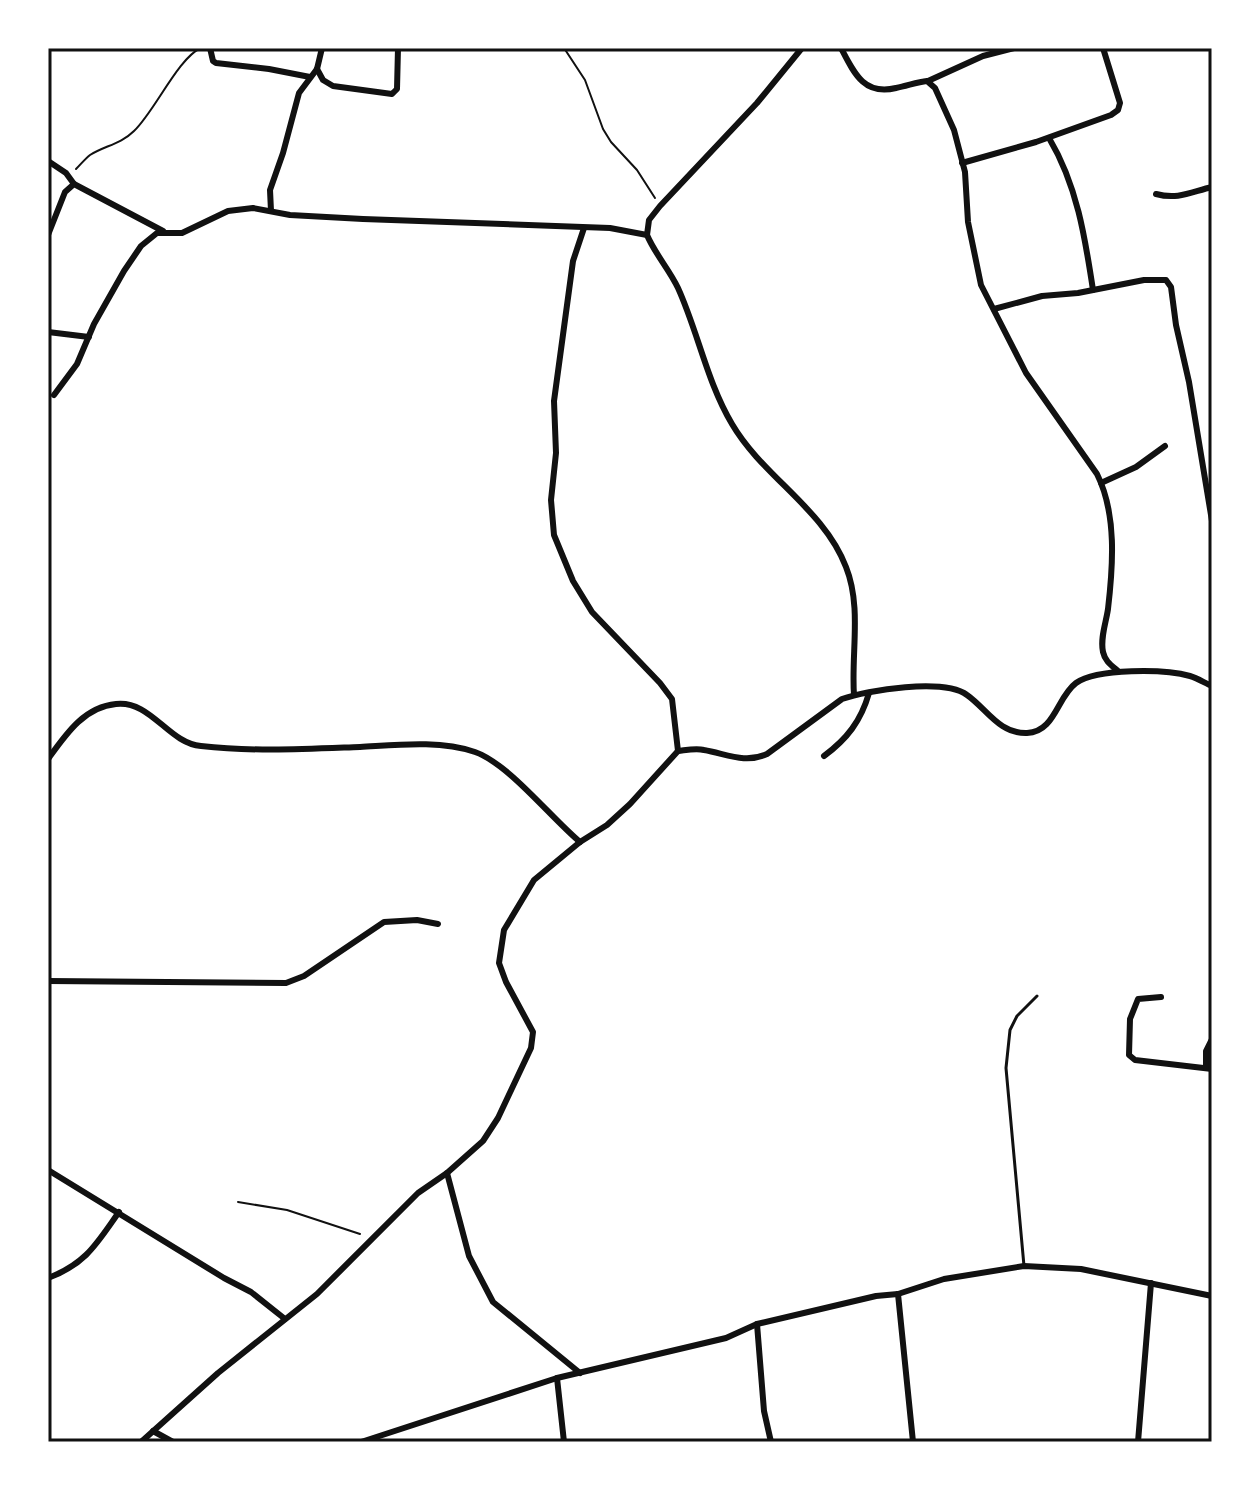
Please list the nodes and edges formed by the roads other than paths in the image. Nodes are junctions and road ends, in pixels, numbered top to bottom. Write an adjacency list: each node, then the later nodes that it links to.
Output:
1 (210, 48): 9 (street)
2 (322, 48): 8 (street)
3 (398, 48): 8 (street)
4 (802, 48): 21 (street)
5 (841, 48): 10 (street)
6 (1014, 48): 10 (street)
7 (1103, 48): 11 (street)
8 (317, 69): 9 (street)
9 (310, 77): 17 (street)
10 (927, 81): 13 (street)
11 (1049, 138): 13 (street); 22 (street)
12 (48, 161): 14 (street)
13 (962, 163): 23 (street)
14 (74, 184): 19 (street); 20 (street)
15 (1212, 187): 16 (street)
16 (1156, 194)
17 (271, 211): 18 (street); 19 (street)
18 (584, 228): 21 (street); 35 (street)
19 (163, 231): 25 (street)
20 (48, 235)
21 (647, 235): 34 (street)
22 (1093, 290): 23 (street); 28 (street)
23 (994, 309): 29 (street)
24 (48, 332): 25 (street)
25 (89, 337): 26 (street)
26 (54, 395)
27 (1165, 446): 29 (street)
28 (1209, 473): 30 (street)
29 (1101, 483): 31 (street)
30 (1212, 521)
31 (1118, 671): 32 (street); 33 (street)
32 (1212, 686)
33 (869, 693): 34 (street); 36 (street)
34 (854, 695): 35 (street)
35 (678, 751): 38 (street)
36 (824, 756)
37 (48, 759): 38 (street)
38 (580, 842): 46 (street)
39 (438, 924): 40 (street)
40 (48, 981)
41 (1037, 996): 48 (lane)
42 (1161, 997): 44 (street)
43 (1212, 1039): 44 (street)
44 (1209, 1069)
45 (48, 1170): 47 (street)
46 (447, 1173): 53 (street); 55 (street)
47 (119, 1212): 49 (street); 53 (street)
48 (1024, 1266): 50 (street); 51 (street)
49 (48, 1278)
50 (1151, 1283): 52 (street); 64 (street)
51 (898, 1294): 54 (street); 63 (street)
52 (1212, 1296)
53 (285, 1319): 57 (street)
54 (757, 1324): 55 (street); 62 (street)
55 (580, 1373): 56 (street)
56 (557, 1378): 60 (street); 61 (street)
57 (153, 1431): 58 (street); 59 (street)
58 (141, 1442)
59 (173, 1442)
60 (361, 1442)
61 (564, 1442)
62 (771, 1442)
63 (913, 1442)
64 (1138, 1442)

